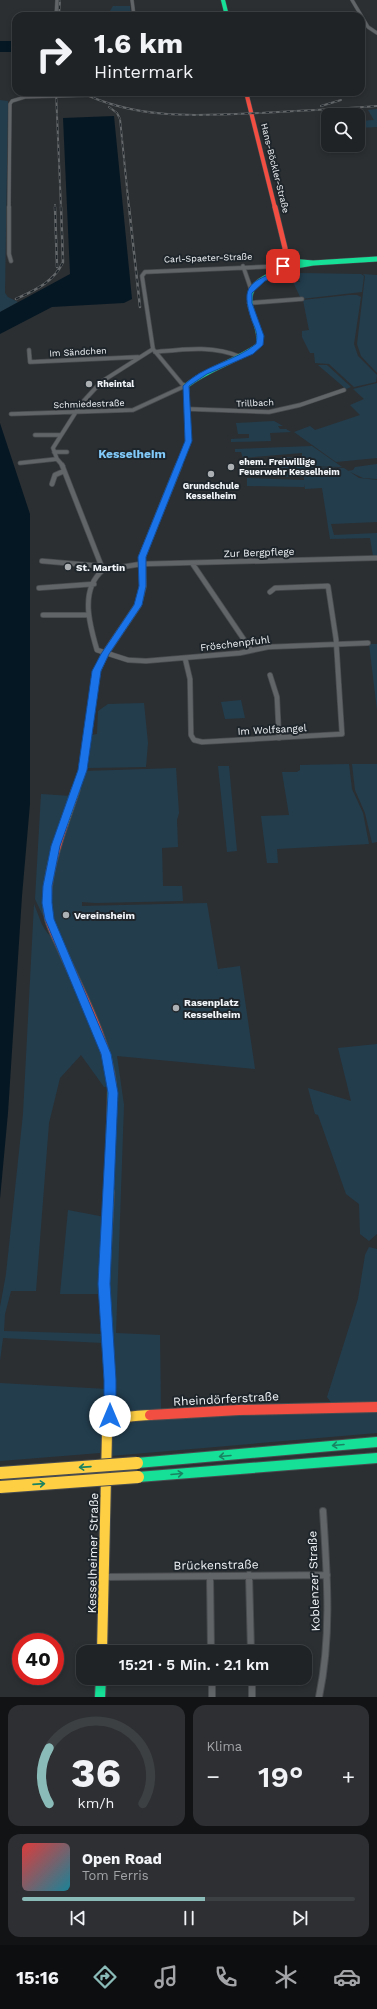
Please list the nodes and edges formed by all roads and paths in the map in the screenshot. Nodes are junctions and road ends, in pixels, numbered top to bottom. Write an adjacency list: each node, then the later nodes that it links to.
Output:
1 (57, 0): 5 (street)
2 (132, 0): 6 (street)
3 (223, 0): 7 (main road)
4 (352, 0): 8 (street)
5 (56, 12)
6 (134, 12)
7 (226, 12)
8 (359, 12)
9 (365, 23): 10 (street)
10 (377, 34)
11 (51, 96): 14 (street)
12 (247, 96): 15 (main road, Hans-Böckler-Straße)
13 (377, 259): 15 (main road, Carl-Spaeter-Straße)
14 (11, 261)
15 (290, 264): 16 (street, Carl-Spaeter-Straße); 17 (main road)
16 (243, 266): 17 (street); 21 (street, Carl-Spaeter-Straße)
17 (251, 289): 19 (main road)
18 (302, 299): 19 (street)
19 (249, 303): 23 (main road)
20 (29, 350): 22 (street, Im Sändchen)
21 (154, 350): 22 (street); 23 (street); 24 (street)
22 (139, 357): 27 (street)
23 (241, 357): 24 (main road)
24 (186, 386): 26 (main road); 27 (street, Schmiedestraße)
25 (344, 390): 26 (street, Trillbach)
26 (188, 409): 40 (main road)
27 (76, 412): 28 (street, Schmiedestraße); 30 (street)
28 (11, 414)
29 (35, 435): 30 (street)
30 (60, 435): 31 (street)
31 (54, 452): 32 (street); 33 (street)
32 (68, 452)
33 (57, 459): 34 (street); 35 (street)
34 (20, 463)
35 (64, 471): 36 (street); 41 (street)
36 (52, 484)
37 (377, 558): 39 (street, Zur Bergpflege)
38 (42, 561): 41 (street, Zur Bergpflege)
39 (192, 563): 40 (street, Zur Bergpflege); 49 (street)
40 (142, 564): 41 (street, Zur Bergpflege); 50 (main road)
41 (101, 568): 42 (street)
42 (94, 584): 43 (street); 46 (street)
43 (40, 588)
44 (270, 592): 48 (street)
45 (43, 615): 46 (street)
46 (88, 615): 50 (street)
47 (368, 643): 48 (street, Fröschenpfuhl)
48 (335, 644): 49 (street, Fröschenpfuhl); 53 (street, Im Wolfsangel)
49 (251, 650): 51 (street, Fröschenpfuhl)
50 (105, 654): 51 (street, Fröschenpfuhl); 55 (main road)
51 (185, 658): 53 (street, Im Wolfsangel)
52 (270, 675): 53 (street)
53 (279, 738)
54 (377, 1407): 55 (main road, Rheindörferstraße)
55 (112, 1423): 64 (main road, Kesselheimer Straße)
56 (377, 1442): 58 (main road, one-way to 58, bridge)
57 (377, 1458): 59 (main road, one-way to 57, bridge)
58 (0, 1473)
59 (0, 1487)
60 (323, 1511): 62 (street, Koblenzer Straße)
61 (249, 1575): 62 (street, Brückenstraße); 63 (street, Brückenstraße); 67 (street)
62 (327, 1575): 74 (street, Koblenzer Straße)
63 (210, 1576): 64 (street, Brückenstraße); 66 (street)
64 (104, 1577): 65 (main road, Kesselheimer Straße)
65 (102, 1645)
66 (211, 1645)
67 (251, 1645)
68 (101, 1685): 71 (main road)
69 (212, 1685): 72 (street)
70 (252, 1685): 73 (street)
71 (100, 1697)
72 (212, 1697)
73 (252, 1697)
74 (319, 1697)

